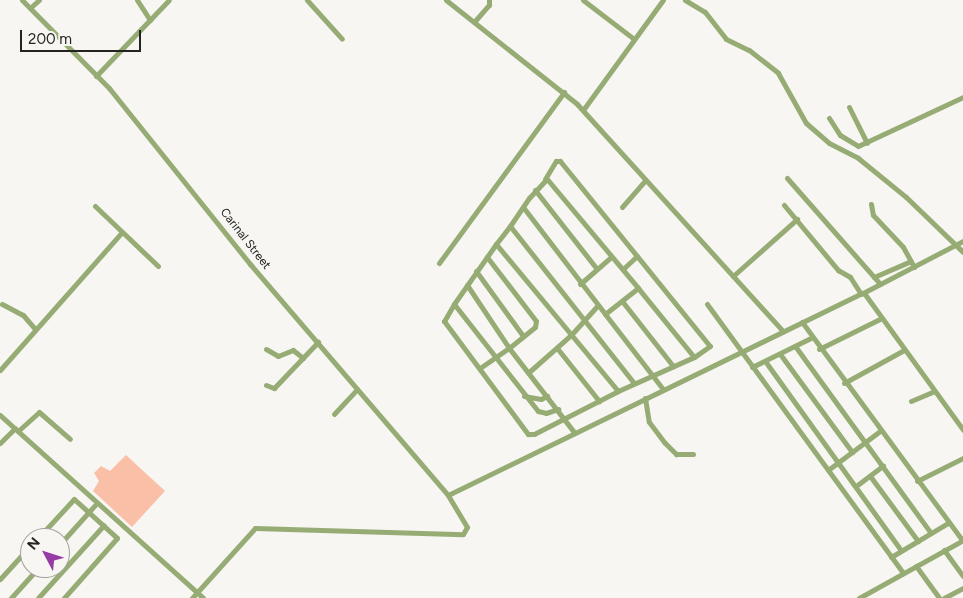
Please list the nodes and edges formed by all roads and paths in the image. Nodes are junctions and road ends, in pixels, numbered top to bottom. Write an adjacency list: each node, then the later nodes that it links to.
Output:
1 (22, 0): 13 (street, Carinal Street)
2 (39, 0): 13 (street)
3 (137, 0): 14 (street)
4 (169, 0): 14 (street)
5 (306, 0): 16 (street)
6 (446, 0): 15 (street)
7 (489, 0): 15 (street)
8 (583, 0): 12 (street)
9 (595, 0): 12 (street)
10 (663, 0): 17 (street)
11 (685, 0): 39 (street)
12 (591, 6): 17 (street)
13 (30, 8): 18 (street, Carinal Street)
14 (150, 20): 18 (street)
15 (474, 22): 19 (street)
16 (342, 39)
17 (634, 39): 22 (street)
18 (96, 76): 72 (street, Carinal Street)
19 (564, 92): 22 (street); 45 (street)
20 (963, 97): 24 (street)
21 (848, 107): 24 (street)
22 (583, 110): 27 (street)
23 (829, 118): 24 (street)
24 (867, 143)
25 (787, 178): 52 (street)
26 (545, 179): 28 (street); 41 (street); 43 (street)
27 (645, 182): 33 (street); 51 (street)
28 (535, 190): 32 (street); 48 (street)
29 (871, 204): 44 (street)
30 (784, 205): 34 (street)
31 (95, 206): 36 (street)
32 (523, 206): 35 (street); 53 (street)
33 (622, 207)
34 (797, 219): 51 (street); 57 (street)
35 (510, 226): 38 (street); 65 (street)
36 (122, 232): 46 (street); 67 (street)
37 (963, 241): 39 (street)
38 (496, 244): 42 (street); 70 (street)
39 (956, 245): 40 (street); 47 (street)
40 (963, 252)
41 (637, 256): 49 (street); 81 (street)
42 (487, 257): 50 (street); 69 (street)
43 (611, 257): 48 (street); 49 (street)
44 (911, 261): 47 (street); 52 (street)
45 (439, 264)
46 (158, 266)
47 (914, 267): 54 (street)
48 (597, 269): 53 (street)
49 (623, 270): 56 (street)
50 (476, 271): 55 (street); 69 (street)
51 (733, 276): 68 (street)
52 (874, 277): 54 (street)
53 (580, 284): 62 (street)
54 (880, 284): 57 (street)
55 (467, 285): 60 (street); 74 (street)
56 (638, 288): 58 (street); 81 (street)
57 (863, 293): 64 (street); 66 (street)
58 (622, 301): 63 (street); 85 (street)
59 (2, 304): 67 (street)
60 (454, 304): 83 (street); 87 (street)
61 (707, 304): 79 (street)
62 (598, 305): 63 (street); 65 (street)
63 (605, 314): 90 (street)
64 (882, 318): 76 (street); 78 (street)
65 (583, 321): 70 (street); 92 (street)
66 (802, 322): 68 (street); 71 (street)
67 (35, 329): 88 (street)
68 (783, 331): 79 (street)
69 (523, 336): 74 (street)
70 (571, 336): 75 (street); 96 (street)
71 (812, 338): 73 (street); 76 (street)
72 (318, 342): 82 (street); 94 (street, Carinal Street)
73 (794, 346): 80 (street); 112 (street)
74 (509, 348): 83 (street); 89 (street)
75 (557, 348): 89 (street); 101 (street)
76 (819, 348): 91 (street)
77 (266, 349): 82 (street)
78 (904, 350): 91 (street); 97 (street)
79 (742, 352): 86 (street); 95 (street)
80 (780, 354): 84 (street); 114 (street)
81 (694, 357): 85 (street)
82 (303, 358): 93 (street)
83 (494, 358): 87 (street); 98 (street)
84 (765, 361): 86 (street); 117 (street)
85 (673, 366): 90 (street)
86 (752, 367): 119 (street)
87 (480, 368): 106 (street)
88 (0, 370)
89 (529, 372): 99 (street)
90 (655, 375): 92 (street); 95 (street)
91 (844, 383): 109 (street)
92 (634, 384): 96 (street)
93 (266, 385)
94 (357, 389): 104 (street); 123 (street, Carinal Street)
95 (663, 389): 100 (street)
96 (618, 391): 101 (street)
97 (934, 391): 102 (street); 108 (street)
98 (524, 396): 99 (street); 103 (street)
99 (546, 396): 103 (street)
100 (645, 398): 110 (street); 115 (street)
101 (599, 400): 106 (street)
102 (911, 402)
103 (558, 409): 106 (street)
104 (334, 414)
105 (0, 415): 107 (street)
106 (565, 419): 110 (street)
107 (16, 429): 111 (street); 113 (street); 143 (street)
108 (963, 430)
109 (880, 431): 112 (street); 121 (street)
110 (574, 432): 123 (street)
111 (70, 439)
112 (865, 442): 114 (street); 118 (street)
113 (0, 443)
114 (852, 452): 117 (street)
115 (693, 454)
116 (963, 458): 121 (street)
117 (839, 462): 119 (street); 122 (street)
118 (883, 466): 120 (street); 130 (street)
119 (828, 470): 136 (street)
120 (870, 476): 122 (street); 132 (street)
121 (917, 481): 126 (street)
122 (856, 486): 133 (street)
123 (448, 495): 143 (street, Carinal Street)
124 (95, 505): 125 (street)
125 (89, 512): 127 (street); 128 (street); 129 (street)
126 (948, 523): 130 (street); 131 (street)
127 (104, 525): 145 (street); 146 (street)
128 (47, 528)
129 (70, 533)
130 (931, 533): 132 (street)
131 (962, 540): 134 (street)
132 (918, 541): 133 (street)
133 (902, 550): 136 (street)
134 (944, 550): 137 (street); 139 (street)
135 (20, 557): 141 (street)
136 (891, 557): 138 (street)
137 (916, 566): 138 (street); 150 (street)
138 (903, 573): 149 (street)
139 (963, 576)
140 (29, 578): 144 (street)
141 (0, 579)
142 (963, 588): 151 (street)
143 (197, 593): 147 (street); 148 (street)
144 (12, 598)
145 (38, 598)
146 (64, 598)
147 (192, 598)
148 (202, 598)
149 (859, 598)
150 (939, 598)
151 (944, 598)

